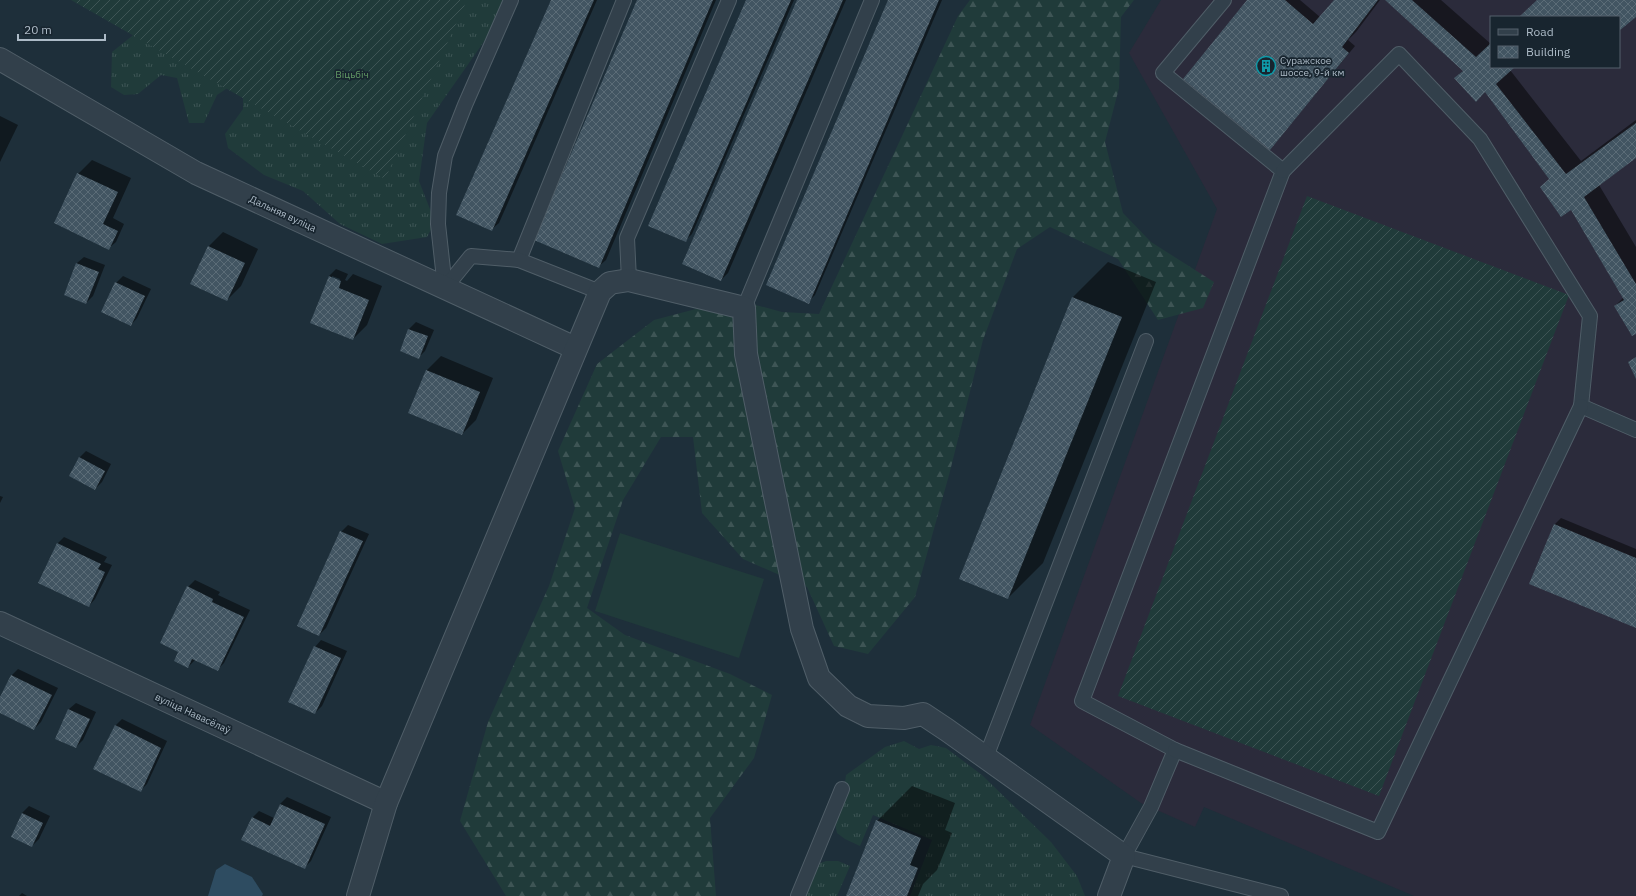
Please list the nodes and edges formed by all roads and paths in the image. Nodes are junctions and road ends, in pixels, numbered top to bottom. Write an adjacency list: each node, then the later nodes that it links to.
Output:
1 (511, 0): 10 (lane)
2 (624, 0): 8 (lane)
3 (729, 0): 9 (lane)
4 (872, 0): 12 (lane)
5 (1224, 0): 7 (lane)
6 (0, 59): 10 (street, Дальняя вуліца)
7 (1283, 171): 15 (lane); 18 (lane)
8 (519, 260): 10 (lane); 11 (lane)
9 (629, 280): 11 (street); 12 (street)
10 (445, 288): 14 (street, Дальняя вуліца)
11 (600, 292): 14 (street)
12 (744, 308): 19 (street)
13 (1146, 341): 19 (lane)
14 (576, 348): 21 (street)
15 (1581, 406): 16 (lane); 18 (lane)
16 (1636, 430)
17 (0, 622): 21 (street, вуліца Навасёлаў)
18 (1175, 750): 22 (lane)
19 (986, 757): 22 (street)
20 (842, 789): 24 (lane)
21 (386, 802): 23 (street)
22 (1124, 856): 25 (street); 26 (lane)
23 (358, 896)
24 (798, 896)
25 (1109, 896)
26 (1281, 896)

